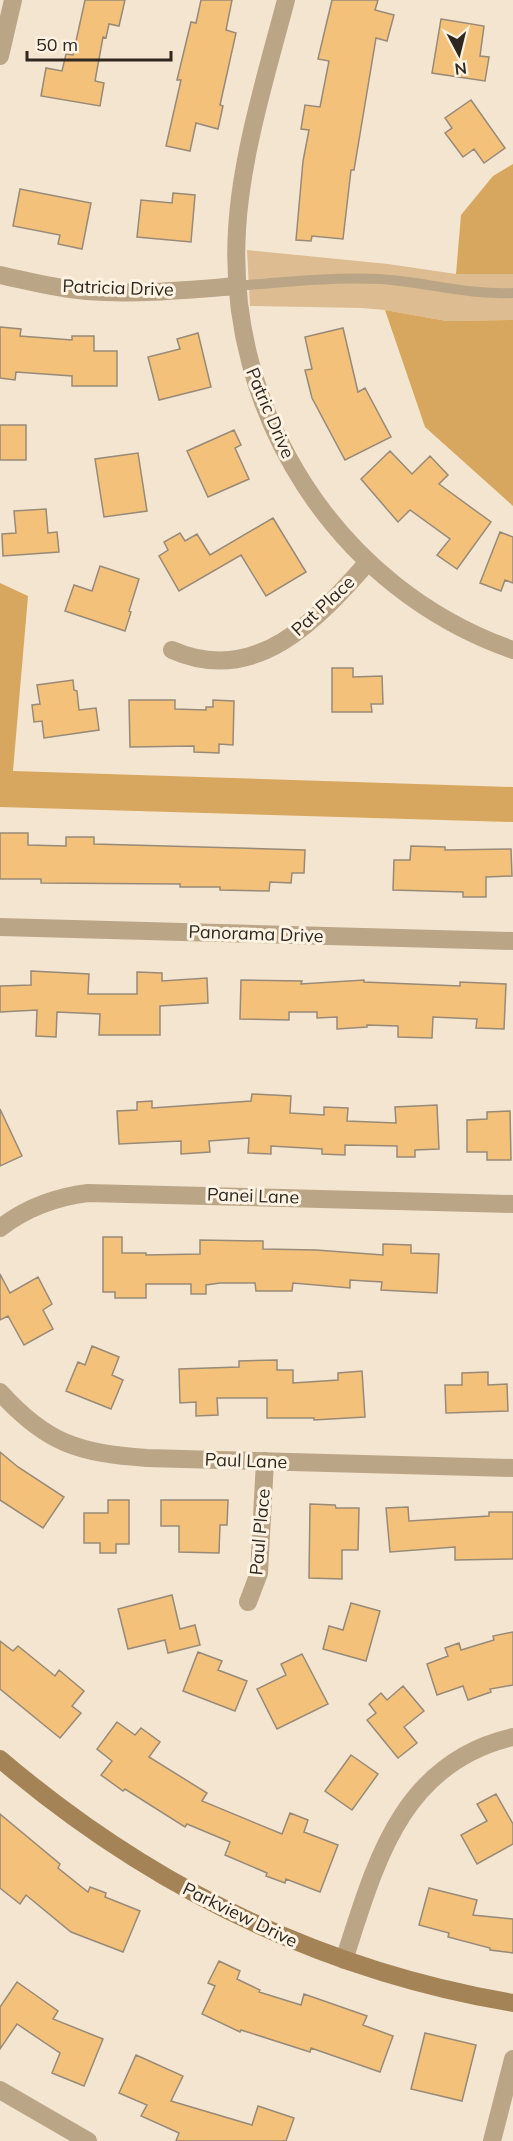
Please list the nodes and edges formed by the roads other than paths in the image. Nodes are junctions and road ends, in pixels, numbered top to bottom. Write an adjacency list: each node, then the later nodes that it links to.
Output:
1 (13, 0): 3 (street)
2 (286, 0): 5 (street, Patric Drive)
3 (0, 57)
4 (0, 275): 5 (street, Patricia Drive)
5 (237, 286): 6 (lane); 7 (street, Patric Drive)
6 (513, 293)
7 (368, 562): 8 (street, Pat Place); 9 (street, Patric Drive)
8 (172, 650)
9 (513, 650)
10 (0, 927): 11 (street, Panorama Drive)
11 (513, 941)
12 (513, 1204): 13 (street, Panei Lane)
13 (0, 1228)
14 (0, 1392): 15 (street, Paul Lane)
15 (265, 1461): 16 (street, Paul Lane); 17 (street, Paul Place)
16 (513, 1468)
17 (248, 1602)
18 (513, 1737): 20 (street)
19 (0, 1759): 20 (street, Parkview Drive)
20 (344, 1960): 21 (street, Parkview Drive)
21 (513, 2003)
22 (513, 2059): 25 (street)
23 (0, 2090): 24 (street)
24 (87, 2141)
25 (492, 2141)

